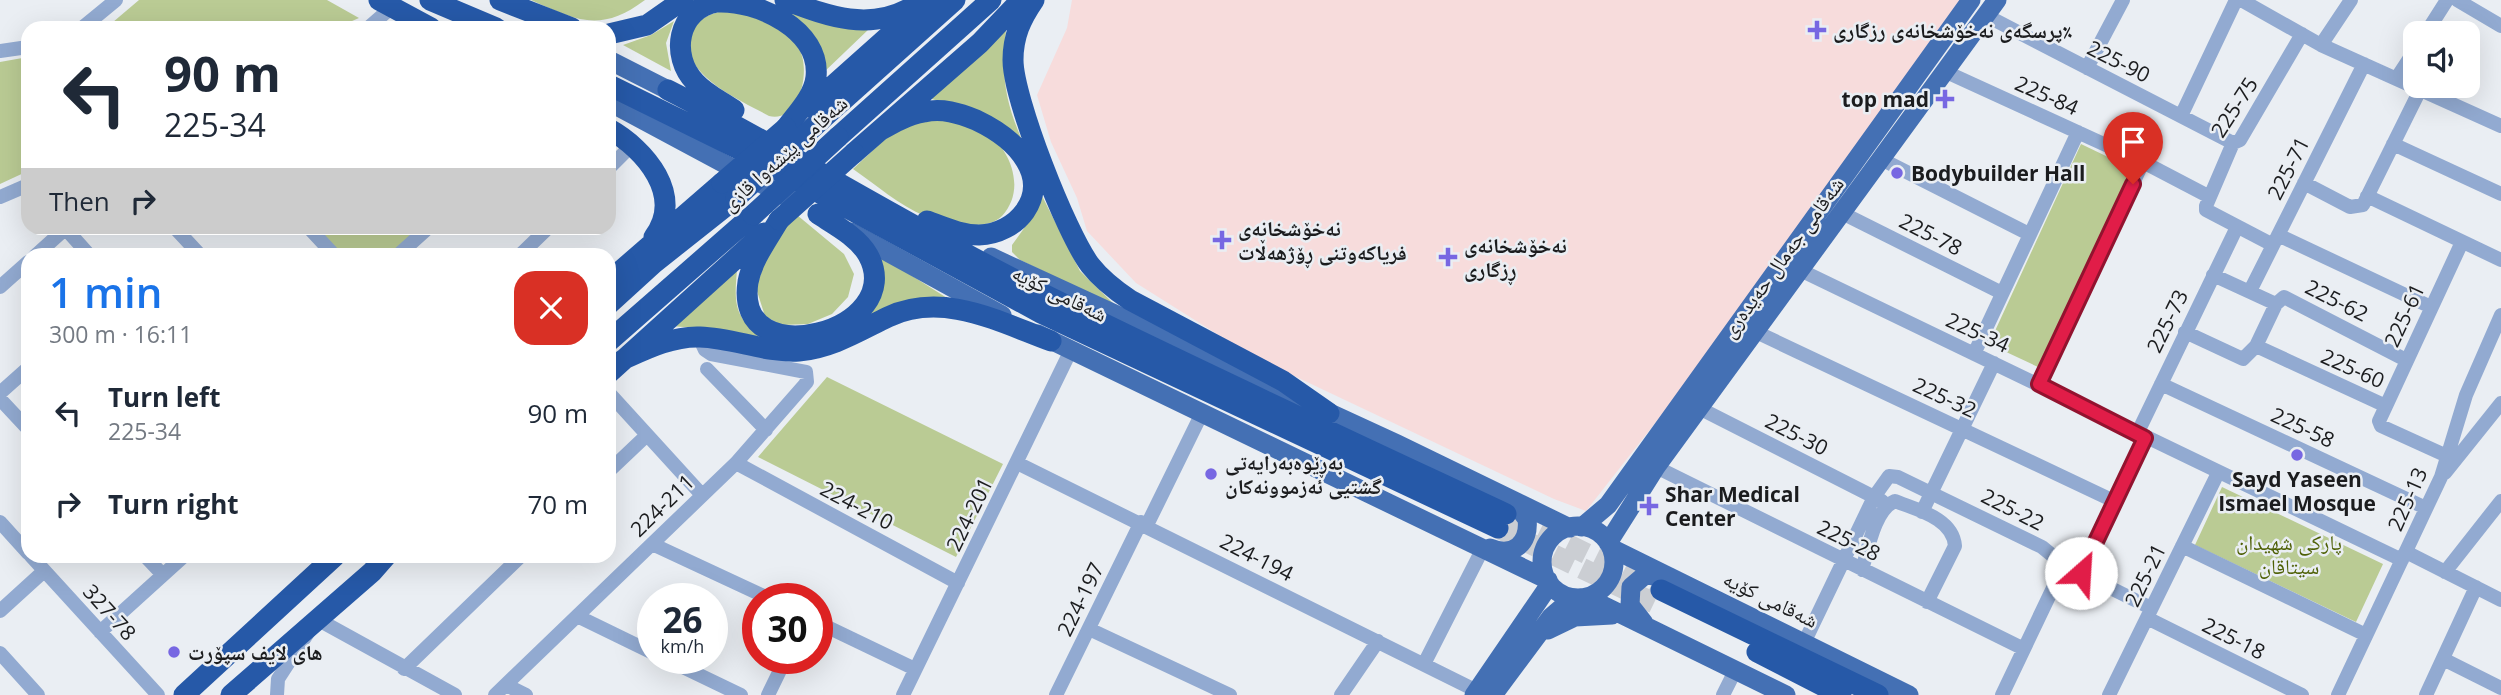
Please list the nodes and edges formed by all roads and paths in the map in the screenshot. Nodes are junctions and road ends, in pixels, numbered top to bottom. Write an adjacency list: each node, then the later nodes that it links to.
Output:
1 (91, 0): 21 (street)
2 (429, 0): 27 (main road); 28 (highway)
3 (487, 0): 29 (main road)
4 (500, 0): 30 (highway)
5 (683, 0): 33 (highway)
6 (785, 0): 7 (highway)
7 (923, 0)
8 (929, 0): 52 (highway)
9 (955, 0): 65 (highway, شەقامی پێشەوا قازی, bridge)
10 (991, 0): 104 (highway, شەقامی پێشەوا قازی, bridge)
11 (1021, 0): 53 (highway)
12 (1034, 0): 124 (highway)
13 (1971, 0): 73 (main road, شەقامی جەمال حەیدەری)
14 (2123, 0): 40 (street)
15 (2236, 0): 50 (street)
16 (2241, 0): 22 (street)
17 (2351, 0): 35 (street)
18 (2447, 0): 31 (street)
19 (2457, 0): 32 (street)
20 (385, 3): 25 (street); 26 (highway)
21 (111, 4): 24 (street)
22 (2263, 5): 34 (street)
23 (1991, 7): 40 (street, 225-90); 42 (main road, شەقامی جەمال حەیدەری)
24 (90, 21)
25 (373, 21)
26 (418, 21)
27 (464, 21)
28 (479, 21)
29 (530, 21)
30 (554, 21)
31 (2434, 21)
32 (2501, 26)
33 (616, 32)
34 (2302, 34): 35 (street); 57 (street, 225-75)
35 (2321, 45): 39 (street)
36 (21, 48): 37 (street)
37 (0, 51)
38 (616, 64): 46 (main road, شەقامی کۆیە)
39 (2364, 64): 43 (street); 63 (street, 225-71)
40 (2087, 68): 50 (street, 225-90)
41 (2403, 68): 43 (street)
42 (1944, 71): 54 (street, 225-84); 60 (main road, شەقامی جەمال حەیدەری)
43 (2396, 79): 44 (street)
44 (2403, 82)
45 (616, 88): 69 (highway, شەقامی کۆیە)
46 (668, 90): 56 (highway, شەقامی کۆیە)
47 (2416, 98): 58 (street)
48 (2438, 98): 51 (street)
49 (616, 105): 69 (main road)
50 (2181, 116): 57 (street, 225-90)
51 (2501, 126)
52 (786, 128): 56 (highway); 65 (highway, bridge)
53 (879, 131): 68 (highway); 74 (highway, bridge)
54 (2078, 132): 62 (street, 225-84); 76 (street)
55 (616, 133): 59 (highway)
56 (760, 137): 69 (highway, شەقامی کۆیە)
57 (2233, 144): 70 (street, 225-75)
58 (2393, 144): 66 (street); 71 (street)
59 (632, 145): 61 (street); 84 (highway)
60 (1881, 159): 73 (main road, شەقامی جەمال حەیدەری); 76 (street)
61 (616, 161)
62 (2143, 162): 70 (street, 225-84); 115 (street)
63 (2304, 183): 71 (street); 82 (street, 225-71)
64 (21, 189): 67 (street)
65 (729, 190): 84 (highway); 98 (highway, شەقامی پێشەوا قازی)
66 (2501, 194)
67 (0, 197)
68 (868, 199): 69 (highway, شەقامی کۆیە); 72 (highway, شەقامی کۆیە)
69 (834, 201): 74 (highway); 106 (main road, شەقامی کۆیە); 147 (highway, شەقامی کۆیە)
70 (2207, 201): 75 (street, 225-84)
71 (2365, 201): 83 (street)
72 (898, 217): 124 (main road, شەقامی کۆیە); 147 (highway, شەقامی کۆیە)
73 (1830, 218): 92 (main road, شەقامی جەمال حەیدەری); 97 (street, 225-78); 133 (main road, شەقامی جەمال حەیدەری)
74 (779, 220): 112 (highway)
75 (2237, 227): 82 (street, 225-84); 94 (street, 225-73)
76 (2029, 234): 97 (street)
77 (58, 235): 85 (street)
78 (182, 235): 86 (street)
79 (316, 235): 87 (street)
80 (420, 235): 88 (street)
81 (541, 235): 89 (street)
82 (2276, 240): 96 (street, 225-71); 100 (street, 225-84)
83 (2462, 242): 90 (street); 100 (street, 225-61)
84 (647, 247): 93 (highway)
85 (44, 248)
86 (194, 248)
87 (328, 248)
88 (406, 248)
89 (527, 248)
90 (2501, 260)
91 (21, 268): 95 (street)
92 (1800, 270): 102 (main road, شەقامی جەمال حەیدەری); 109 (street, 225-34)
93 (616, 275)
94 (2213, 275): 96 (street, 225-62); 103 (street, 225-73)
95 (0, 287)
96 (2250, 291): 99 (street, 225-62)
97 (2002, 293): 109 (street)
98 (616, 298)
99 (2276, 304): 107 (street); 110 (street, 225-62)
100 (2431, 307): 110 (street, 225-61)
101 (2501, 315): 130 (street, 225-13)
102 (1756, 332): 122 (main road, شەقامی جەمال حەیدەری); 126 (street, 225-32)
103 (2185, 332): 107 (street); 116 (street, 225-73)
104 (616, 335)
105 (699, 337): 106 (highway); 112 (highway); 127 (street, 224-211)
106 (1051, 341): 108 (main road, شەقامی کۆیە)
107 (2256, 346): 121 (street, 225-60)
108 (1071, 350): 123 (main road, شەقامی کۆیە); 132 (street, 224-201)
109 (1974, 354): 111 (street, 225-34)
110 (2406, 360): 121 (street, 225-61)
111 (1994, 363): 115 (street, 225-34); 126 (street)
112 (616, 366)
113 (707, 369): 127 (street)
114 (21, 374): 117 (street)
115 (2039, 384): 129 (street, 225-34)
116 (2161, 384): 129 (street, 225-73); 145 (street, 225-58)
117 (0, 393)
118 (0, 398): 125 (street)
119 (616, 401): 128 (street)
120 (2501, 404): 137 (street)
121 (2386, 406): 130 (street, 225-60)
122 (1699, 408): 135 (main road, شەقامی جەمال حەیدەری); 141 (street, 225-30)
123 (1202, 413): 150 (street, 224-197); 156 (main road, شەقامی کۆیە)
124 (1329, 414): 147 (main road, شەقامی کۆیە)
125 (21, 421)
126 (1961, 428): 138 (street); 143 (street, 225-32)
127 (766, 430): 131 (street, 224-211)
128 (647, 435): 134 (street); 140 (street)
129 (2141, 436): 136 (street, 225-34); 143 (street, 225-73)
130 (2447, 456): 137 (street, 225-13)
131 (736, 463): 140 (street, 224-211); 172 (street, 224-210)
132 (1017, 463): 150 (street, 224-194); 172 (street, 224-201)
133 (1635, 463): 148 (main road); 151 (main road, شەقامی جەمال حەیدەری)
134 (616, 464)
135 (1656, 467): 139 (main road, شەقامی جەمال حەیدەری); 158 (street, 225-28)
136 (2218, 473): 155 (street, 225-21); 157 (street, 225-34)
137 (2441, 477): 145 (street, 225-13)
138 (1930, 491): 141 (street, 225-22); 146 (street); 165 (street, 225-22)
139 (1639, 493): 154 (main road, شەقامی جەمال حەیدەری); 175 (main road)
140 (702, 495): 152 (street, 224-211)
141 (1874, 497): 144 (street, 225-30); 158 (street)
142 (2501, 501): 168 (street)
143 (2116, 502): 169 (street, 225-73)
144 (1889, 503): 146 (street, 225-30); 166 (street)
145 (2426, 508): 157 (street, 225-13)
146 (1922, 512): 178 (street, 225-30)
147 (1505, 514): 148 (main road, شەقامی کۆیە); 156 (main road)
148 (1544, 516): 151 (main road, شەقامی کۆیە)
149 (0, 522): 153 (street, 327-78)
150 (1144, 524): 185 (street, 224-197); 190 (street, 224-194)
151 (1576, 527): 154 (main road, شەقامی کۆیە); 171 (main road)
152 (652, 544): 173 (street); 182 (street, 224-211)
153 (21, 545)
154 (1610, 545): 175 (main road, شەقامی کۆیە); 176 (main road)
155 (2182, 546): 181 (street, 225-21); 189 (street)
156 (1476, 549): 171 (main road, شەقامی کۆیە); 179 (main road); 197 (street)
157 (2404, 556): 168 (street, 225-34); 189 (street, 225-13)
158 (1844, 562): 166 (street, 225-28); 191 (street)
159 (37, 563): 167 (street, 327-78)
160 (151, 563): 170 (street)
161 (177, 563): 170 (street)
162 (327, 563): 208 (highway)
163 (514, 563): 198 (street)
164 (379, 564): 184 (highway)
165 (2064, 565): 169 (street, 225-22); 193 (street)
166 (1862, 570): 178 (street, 225-28)
167 (44, 571): 180 (street); 187 (street, 327-78)
168 (2445, 572): 174 (street, 225-34)
169 (2081, 573): 181 (street, 225-22)
170 (163, 576): 187 (street)
171 (1549, 582): 176 (main road, شەقامی کۆیە); 179 (main road)
172 (958, 583): 199 (street, 224-201)
173 (742, 586)
174 (2476, 587): 177 (street, 225-34); 196 (street)
175 (1665, 592): 188 (main road); 191 (main road, شەقامی کۆیە); 221 (highway, شەقامی کۆیە); 222 (highway, شەقامی کۆیە)
176 (1580, 597): 183 (main road, شەقامی کۆیە); 195 (main road)
177 (2501, 600)
178 (1927, 601): 193 (street, 225-28)
179 (1539, 604): 206 (main road)
180 (0, 611)
181 (2149, 613): 225 (street, 225-21); 226 (street, 225-18)
182 (577, 616): 192 (street); 204 (street, 224-211)
183 (1624, 617): 188 (main road, شەقامی کۆیە); 195 (main road)
184 (317, 620): 198 (street); 209 (highway); 210 (street)
185 (1088, 629): 216 (street, 224-197); 217 (street)
186 (833, 630): 199 (street)
187 (100, 632): 207 (street, 327-78)
188 (1660, 635): 200 (main road, شەقامی کۆیە)
189 (2366, 635): 227 (street, 225-13)
190 (1378, 641): 197 (street, 224-194); 218 (street)
191 (1804, 643): 223 (main road, شەقامی کۆیە)
192 (637, 645)
193 (2024, 649): 224 (street)
194 (0, 653): 205 (street)
195 (1522, 656): 206 (main road)
196 (2443, 659): 203 (street); 228 (street)
197 (1424, 664): 206 (street, 224-194)
198 (404, 669): 211 (street)
199 (915, 669): 215 (street, 224-201)
200 (1735, 671): 219 (street); 220 (main road, شەقامی کۆیە)
201 (697, 674): 213 (street)
202 (778, 674): 214 (street)
203 (2501, 688)
204 (501, 690): 212 (street)
205 (35, 694)
206 (1481, 694)
207 (158, 695)
208 (184, 695)
209 (232, 695)
210 (277, 695)
211 (455, 695)
212 (526, 695)
213 (741, 695)
214 (768, 695)
215 (903, 695)
216 (1056, 695)
217 (1230, 695)
218 (1341, 695)
219 (1723, 695)
220 (1786, 695)
221 (1841, 695)
222 (1878, 695)
223 (1909, 695)
224 (2001, 695)
225 (2109, 695)
226 (2302, 695)
227 (2338, 695)
228 (2426, 695)

